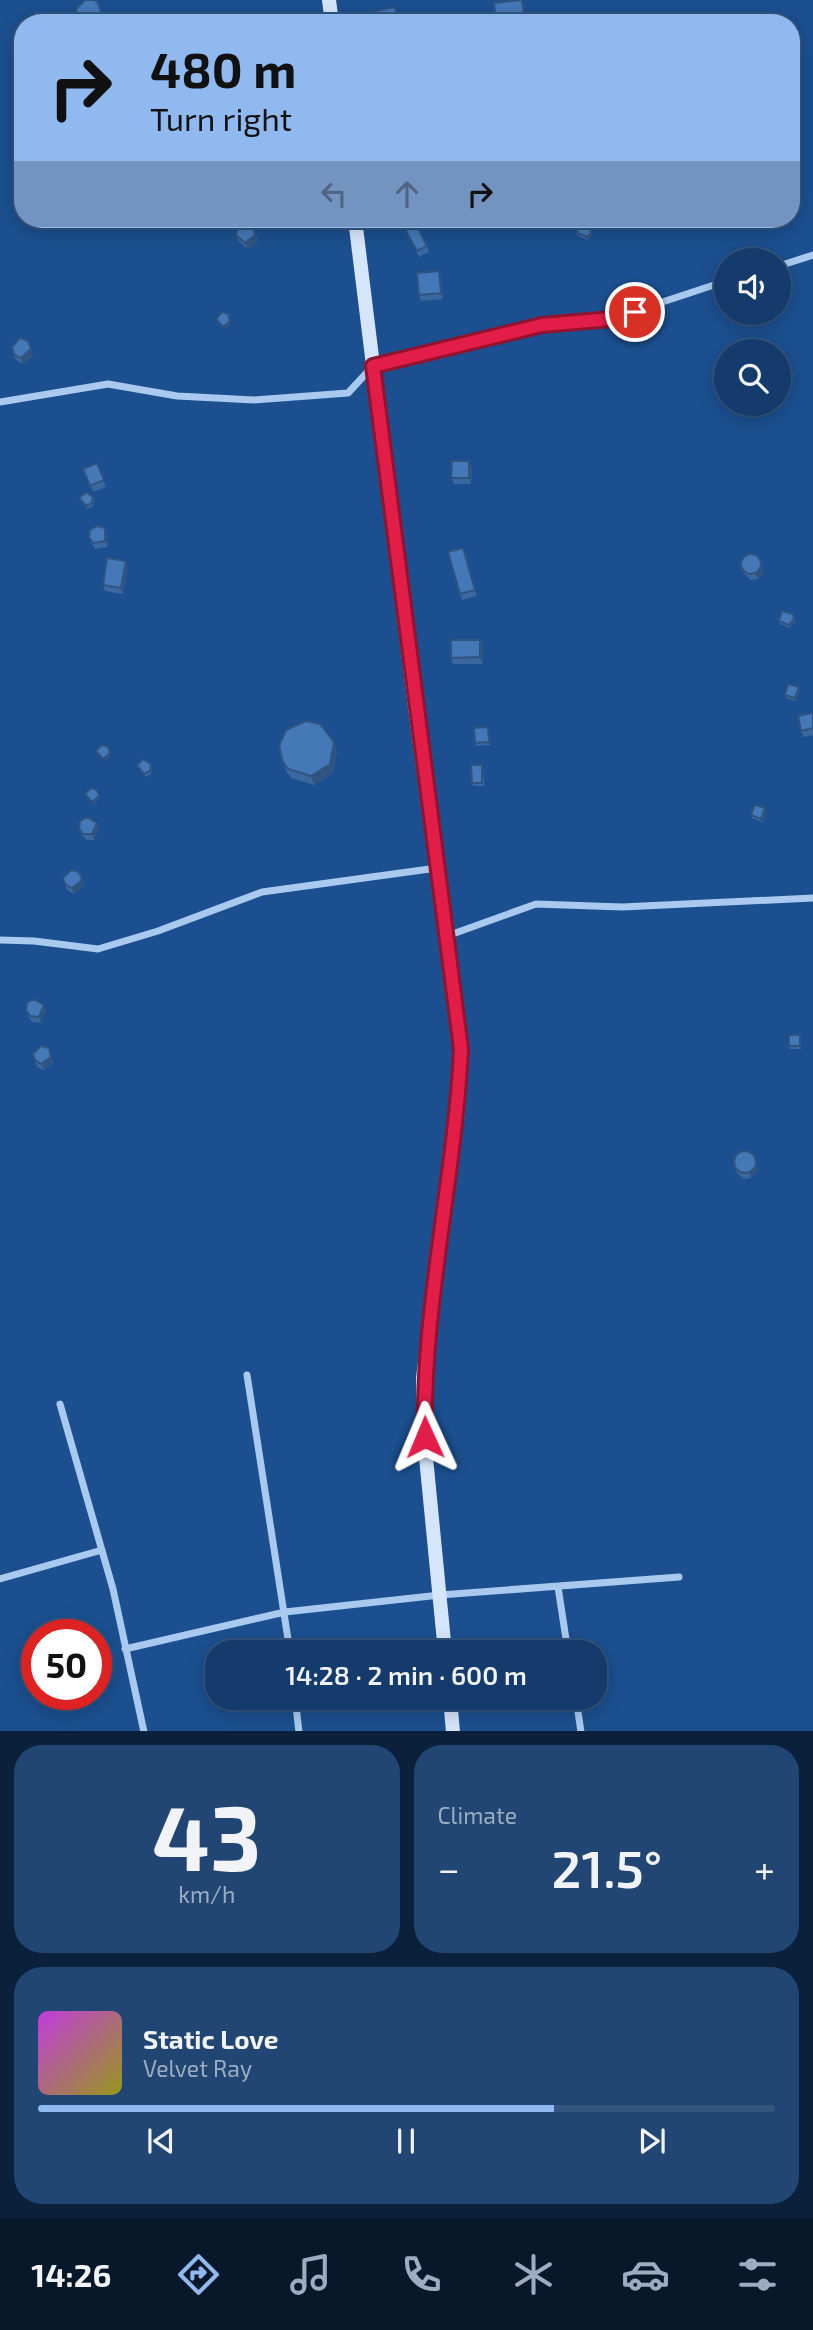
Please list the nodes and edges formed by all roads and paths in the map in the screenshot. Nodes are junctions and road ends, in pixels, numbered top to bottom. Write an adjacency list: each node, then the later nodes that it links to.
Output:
1 (356, 228): 5 (main road)
2 (813, 255): 3 (street)
3 (791, 262)
4 (714, 285): 5 (street)
5 (373, 366): 6 (street); 7 (main road)
6 (0, 402)
7 (437, 868): 9 (main road); 10 (street)
8 (813, 898): 9 (street)
9 (447, 936): 17 (main road)
10 (0, 940)
11 (247, 1375): 18 (street)
12 (60, 1404): 13 (street)
13 (102, 1550): 15 (street); 22 (street)
14 (678, 1577): 16 (street)
15 (0, 1579)
16 (558, 1587): 17 (street); 21 (street)
17 (440, 1595): 18 (street); 20 (main road)
18 (285, 1612): 19 (street); 22 (street)
19 (288, 1640)
20 (444, 1640)
21 (566, 1640)
22 (125, 1649): 26 (street)
23 (296, 1710): 27 (street)
24 (451, 1710): 28 (main road)
25 (578, 1710): 29 (street)
26 (144, 1731)
27 (299, 1731)
28 (453, 1731)
29 (581, 1731)

